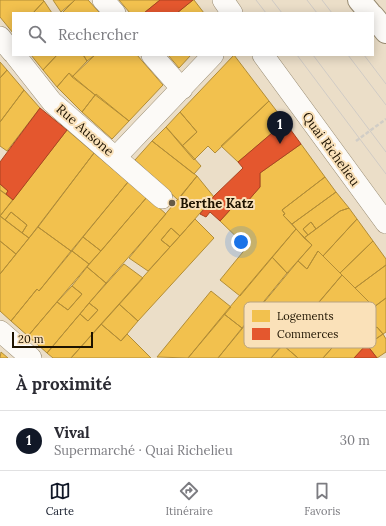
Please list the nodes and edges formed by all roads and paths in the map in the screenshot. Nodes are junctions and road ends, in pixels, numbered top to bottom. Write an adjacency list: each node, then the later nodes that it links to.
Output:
1 (104, 0): 4 (street)
2 (223, 0): 5 (street)
3 (359, 0): 6 (main road)
4 (114, 12)
5 (231, 12)
6 (369, 12)
7 (374, 17): 8 (main road)
8 (386, 32)
9 (0, 37): 10 (street, Rue Ausone)
10 (12, 52)
11 (16, 56): 18 (street, Rue Ausone)
12 (153, 56): 15 (street)
13 (212, 56): 15 (street)
14 (264, 56): 20 (street, Quai Richelieu)
15 (182, 89): 18 (street)
16 (386, 119): 17 (path)
17 (353, 144)
18 (116, 158): 19 (street, Rue Ausone)
19 (162, 198)
20 (386, 223)
21 (0, 330): 22 (street)
22 (31, 358)

